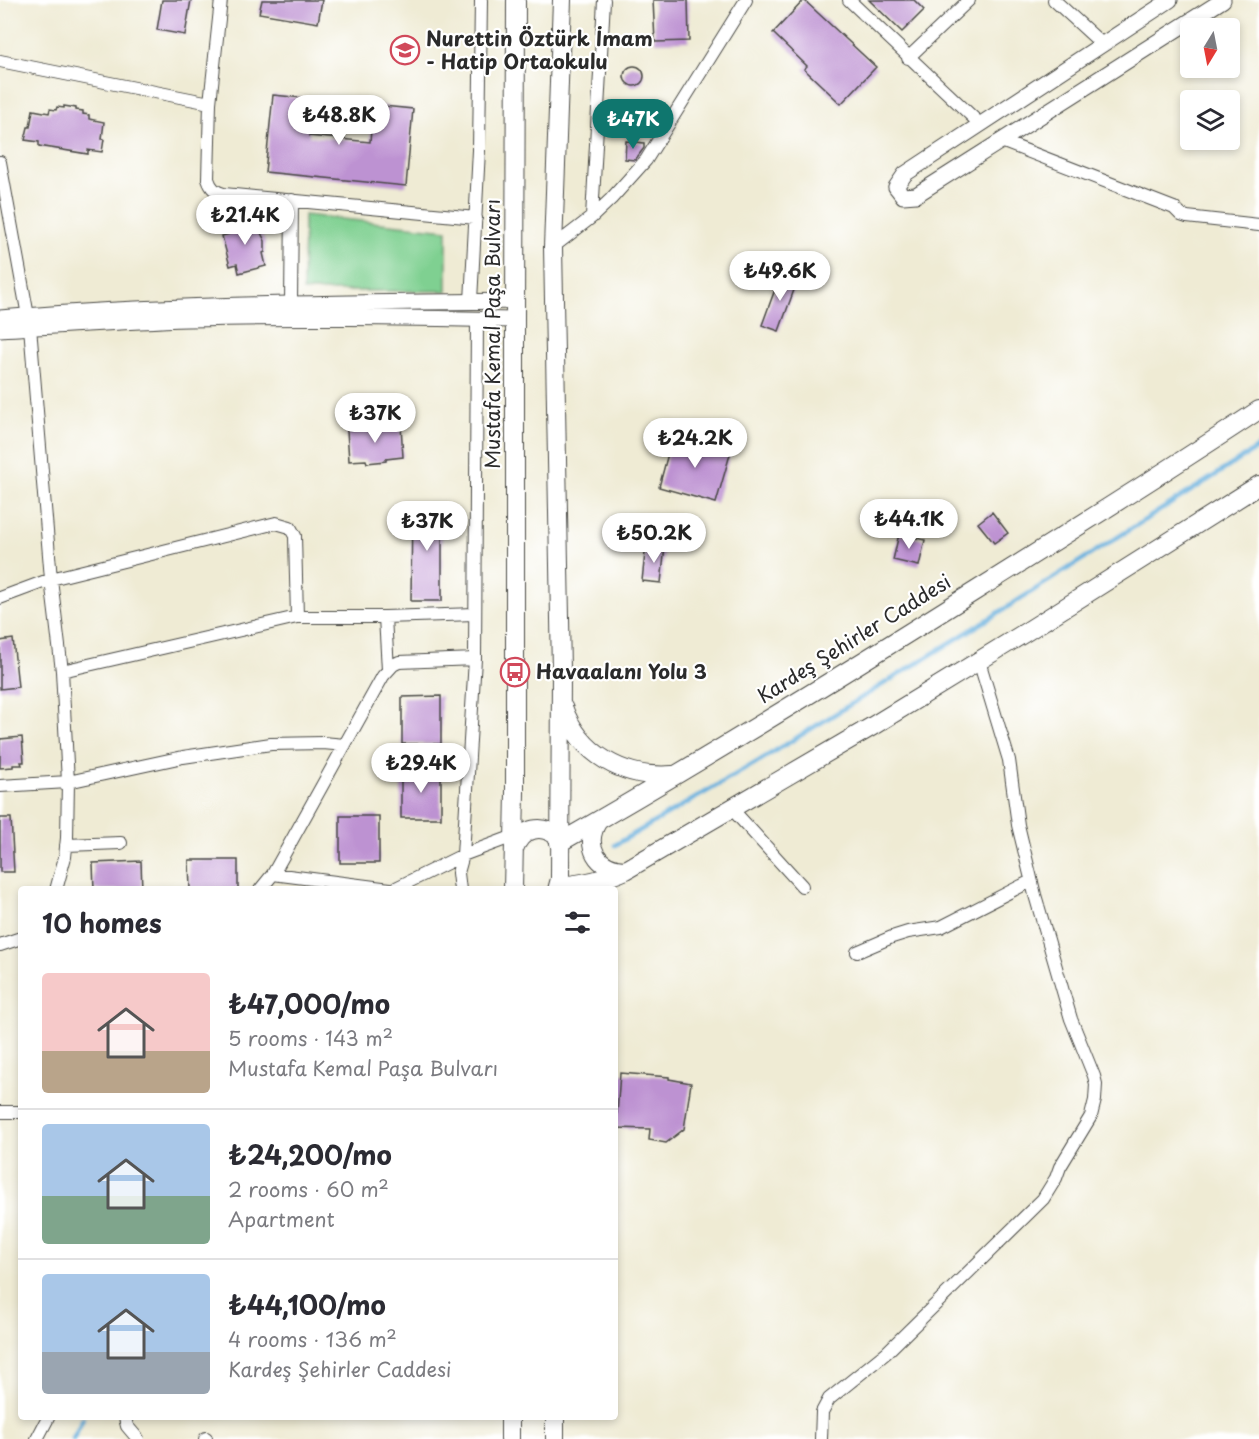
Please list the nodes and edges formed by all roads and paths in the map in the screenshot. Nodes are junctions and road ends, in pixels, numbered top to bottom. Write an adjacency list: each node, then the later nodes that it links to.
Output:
1 (221, 0): 15 (street)
2 (481, 0): 21 (street)
3 (516, 0): 24 (main road, Mustafa Kemal Paşa Bulvarı)
4 (562, 0): 23 (main road)
5 (604, 0): 20 (street)
6 (746, 0): 20 (street)
7 (849, 0): 13 (street)
8 (969, 0): 13 (street)
9 (1054, 0): 12 (street)
10 (1170, 0): 12 (street)
11 (1223, 0): 17 (street)
12 (1102, 44): 16 (street)
13 (908, 58): 16 (street)
14 (0, 61): 15 (street)
15 (210, 103): 19 (street)
16 (980, 124): 17 (street)
17 (1001, 141): 22 (street)
18 (0, 162): 30 (street)
19 (292, 200): 21 (street); 26 (street)
20 (592, 217): 23 (street)
21 (476, 218): 25 (street)
22 (1259, 225)
23 (553, 247): 43 (main road)
24 (516, 301): 25 (street); 29 (main road, Mustafa Kemal Paşa Bulvarı)
25 (471, 302): 26 (street)
26 (291, 304): 30 (street)
27 (0, 318): 30 (street)
28 (477, 319): 29 (street); 30 (street); 36 (street)
29 (514, 320): 51 (main road, Mustafa Kemal Paşa Bulvarı)
30 (29, 321): 31 (street); 34 (street)
31 (0, 329)
32 (1259, 410): 45 (main road, Kardeş Şehirler Caddesi)
33 (1259, 485): 40 (main road)
34 (51, 579): 35 (street); 37 (street); 41 (street)
35 (0, 598)
36 (475, 614): 38 (street); 39 (street)
37 (297, 617): 38 (street); 41 (street)
38 (386, 617): 42 (street)
39 (475, 659): 42 (street); 54 (street)
40 (980, 661): 48 (main road); 57 (street)
41 (62, 670): 46 (street)
42 (388, 670): 44 (street)
43 (561, 702): 45 (main road); 50 (main road)
44 (345, 745): 46 (street); 55 (street)
45 (675, 775): 49 (main road, Kardeş Şehirler Caddesi)
46 (69, 782): 47 (street); 53 (street)
47 (0, 786)
48 (731, 808): 56 (main road); 66 (street)
49 (598, 820): 50 (main road, Kardeş Şehirler Caddesi); 56 (main road)
50 (559, 841): 51 (main road); 64 (main road)
51 (514, 842): 54 (street); 63 (main road, Mustafa Kemal Paşa Bulvarı)
52 (121, 843): 53 (street)
53 (66, 845): 58 (street)
54 (463, 855): 61 (street); 62 (street)
55 (273, 874): 59 (street); 60 (street)
56 (617, 878): 65 (main road)
57 (1031, 880): 69 (street); 80 (street)
58 (57, 886)
59 (263, 886)
60 (371, 886)
61 (402, 886)
62 (460, 886)
63 (511, 886)
64 (558, 886)
65 (570, 886)
66 (802, 886)
67 (18, 939): 68 (street)
68 (0, 945)
69 (857, 952)
70 (18, 1112): 71 (street)
71 (0, 1113)
72 (47, 1420): 76 (street)
73 (126, 1420): 77 (street)
74 (510, 1420): 78 (main road)
75 (555, 1420): 79 (main road)
76 (37, 1439)
77 (138, 1439)
78 (510, 1439)
79 (555, 1439)
80 (821, 1439)

